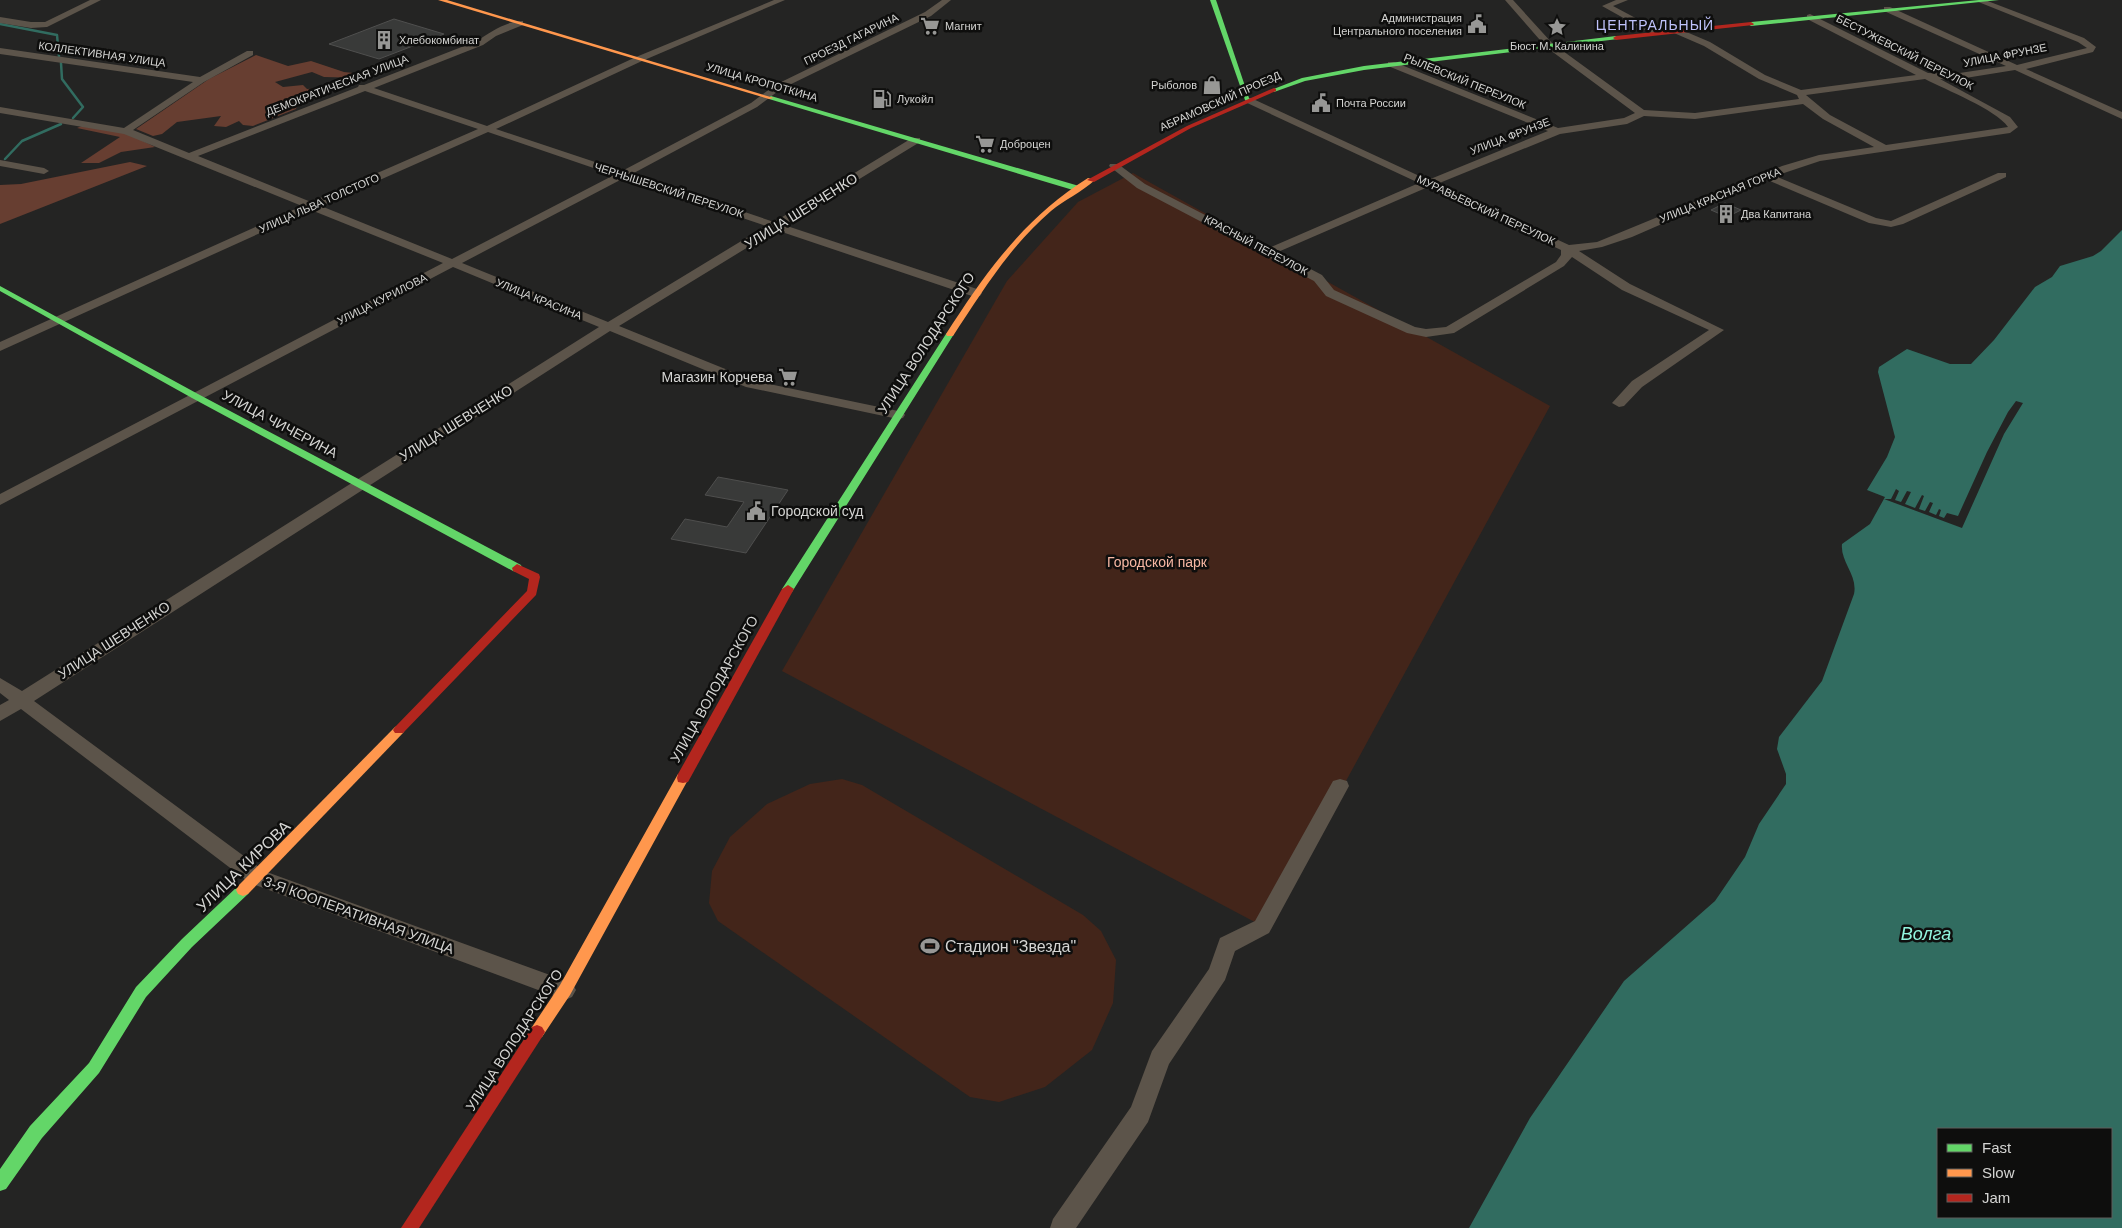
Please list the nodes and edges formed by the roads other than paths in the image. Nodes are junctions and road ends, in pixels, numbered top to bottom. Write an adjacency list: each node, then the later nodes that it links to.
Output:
1 (96, 0): 12 (street)
2 (441, 0): 13 (street, УЛИЦА КРОПОТКИНА)
3 (781, 0): 19 (street, УЛИЦА ЛЬВА ТОЛСТОГО)
4 (946, 0): 25 (street, ПРОЕЗД ГАГАРИНА)
5 (1213, 0): 27 (street)
6 (1509, 0): 16 (street)
7 (1624, 0): 15 (street)
8 (1996, 0): 9 (street, АБРАМОВСКИЙ ПРОЕЗД)
9 (1980, 1): 10 (street, АБРАМОВСКИЙ ПРОЕЗД); 21 (street, УЛИЦА ФРУНЗЕ)
10 (1887, 9): 11 (street, АБРАМОВСКИЙ ПРОЕЗД); 21 (street)
11 (1810, 17): 14 (street, АБРАМОВСКИЙ ПРОЕЗД); 22 (street, БЕСТУЖЕВСКИЙ ПЕРЕУЛОК)
12 (0, 20)
13 (520, 23): 19 (street, УЛИЦА КРОПОТКИНА); 24 (street, ДЕМОКРАТИЧЕСКАЯ УЛИЦА)
14 (1678, 31): 15 (street, АБРАМОВСКИЙ ПРОЕЗД); 26 (street)
15 (1657, 33): 16 (street, АБРАМОВСКИЙ ПРОЕЗД)
16 (1549, 45): 20 (street, АБРАМОВСКИЙ ПРОЕЗД); 30 (street)
17 (0, 51): 23 (street, КОЛЛЕКТИВНАЯ УЛИЦА)
18 (250, 53): 23 (street)
19 (639, 59): 25 (street, УЛИЦА КРОПОТКИНА); 32 (street, УЛИЦА ЛЬВА ТОЛСТОГО)
20 (1391, 64): 27 (street, АБРАМОВСКИЙ ПРОЕЗД); 34 (street, РЫЛЕВСКИЙ ПЕРЕУЛОК)
21 (2012, 67): 22 (street, УЛИЦА ФРУНЗЕ); 31 (street)
22 (1927, 76): 26 (street, УЛИЦА ФРУНЗЕ); 28 (street, БЕСТУЖЕВСКИЙ ПЕРЕУЛОК)
23 (201, 80): 33 (street)
24 (362, 87): 32 (street, ЧЕРНЫШЕВСКИЙ ПЕРЕУЛОК); 37 (street, ДЕМОКРАТИЧЕСКАЯ УЛИЦА)
25 (764, 96): 35 (street, УЛИЦА КРОПОТКИНА); 41 (street, УЛИЦА КУРИЛОВА)
26 (1802, 97): 30 (street, УЛИЦА ФРУНЗЕ); 36 (street)
27 (1248, 100): 39 (street, АБРАМОВСКИЙ ПРОЕЗД); 44 (street, МУРАВЬЕВСКИЙ ПЕРЕУЛОК)
28 (1989, 108): 36 (street, УЛИЦА КРАСНАЯ ГОРКА)
29 (0, 110): 33 (street, УЛИЦА КРАСИНА)
30 (1642, 113): 34 (street, УЛИЦА ФРУНЗЕ)
31 (2122, 116)
32 (488, 130): 41 (street, ЧЕРНЫШЕВСКИЙ ПЕРЕУЛОК); 46 (street, УЛИЦА ЛЬВА ТОЛСТОГО)
33 (126, 131): 37 (street, УЛИЦА КРАСИНА)
34 (1558, 131): 44 (street, УЛИЦА ФРУНЗЕ)
35 (916, 140): 45 (street, УЛИЦА КРОПОТКИНА); 47 (street, УЛИЦА ШЕВЧЕНКО)
36 (1886, 149): 43 (street, УЛИЦА КРАСНАЯ ГОРКА)
37 (190, 156): 46 (street, УЛИЦА КРАСИНА)
38 (0, 163): 40 (street)
39 (1114, 166): 45 (street, АБРАМОВСКИЙ ПРОЕЗД); 49 (street, КРАСНЫЙ ПЕРЕУЛОК)
40 (44, 171)
41 (622, 175): 47 (street, ЧЕРНЫШЕВСКИЙ ПЕРЕУЛОК); 50 (street, УЛИЦА КУРИЛОВА)
42 (2002, 175): 43 (street)
43 (1766, 176): 48 (street, УЛИЦА КРАСНАЯ ГОРКА)
44 (1429, 183): 48 (street, МУРАВЬЕВСКИЙ ПЕРЕУЛОК); 49 (street, УЛИЦА ФРУНЗЕ)
45 (1076, 188): 52 (street, УЛИЦА ВОЛОДАРСКОГО)
46 (309, 207): 50 (street, УЛИЦА КРАСИНА); 53 (street, УЛИЦА ЛЬВА ТОЛСТОГО)
47 (777, 226): 52 (street, ЧЕРНЫШЕВСКИЙ ПЕРЕУЛОК); 54 (street, УЛИЦА ШЕВЧЕНКО)
48 (1567, 248): 49 (street, КРАСНЫЙ ПЕРЕУЛОК); 57 (street, МУРАВЬЕВСКИЙ ПЕРЕУЛОК)
49 (1269, 252)
50 (450, 263): 54 (street, УЛИЦА КРАСИНА); 56 (street, УЛИЦА КУРИЛОВА)
51 (0, 288): 53 (street, УЛИЦА ЧИЧЕРИНА)
52 (976, 293): 58 (street, УЛИЦА ВОЛОДАРСКОГО)
53 (58, 321): 55 (street, УЛИЦА ЛЬВА ТОЛСТОГО); 56 (street, УЛИЦА ЧИЧЕРИНА)
54 (608, 327): 58 (street, УЛИЦА КРАСИНА); 59 (street, УЛИЦА ШЕВЧЕНКО)
55 (0, 347)
56 (195, 396): 59 (street, УЛИЦА ЧИЧЕРИНА); 60 (street, УЛИЦА КУРИЛОВА)
57 (1619, 403)
58 (898, 415): 67 (street, УЛИЦА ВОЛОДАРСКОГО)
59 (360, 483): 61 (street, УЛИЦА ЧИЧЕРИНА); 63 (street, УЛИЦА ШЕВЧЕНКО)
60 (0, 500)
61 (532, 592): 66 (street, УЛИЦА КИРОВА)
62 (0, 684): 63 (street, 3-Я КООПЕРАТИВНАЯ УЛИЦА)
63 (21, 700): 64 (street, УЛИЦА ШЕВЧЕНКО); 66 (street, 3-Я КООПЕРАТИВНАЯ УЛИЦА)
64 (0, 714)
65 (1340, 786): 70 (street)
66 (257, 877): 67 (street, 3-Я КООПЕРАТИВНАЯ УЛИЦА); 68 (street, УЛИЦА КИРОВА)
67 (565, 990): 69 (street, УЛИЦА ВОЛОДАРСКОГО)
68 (0, 1183)
69 (409, 1228)
70 (1062, 1228)

